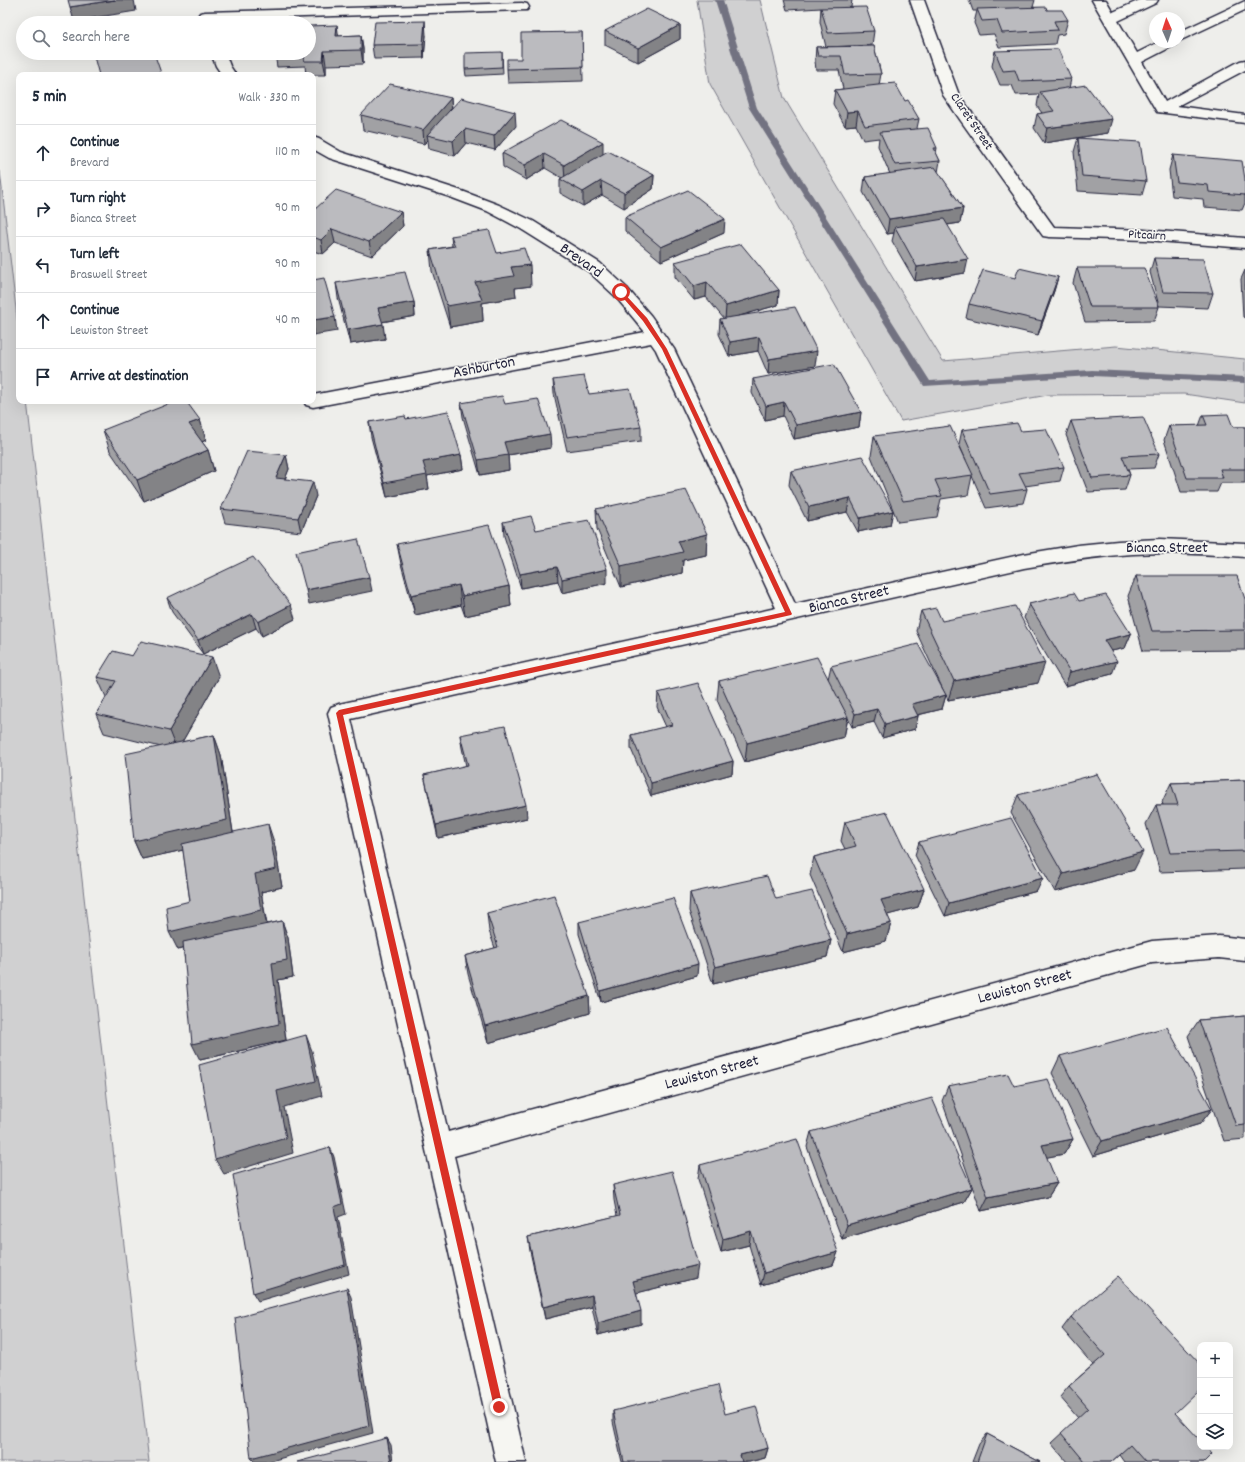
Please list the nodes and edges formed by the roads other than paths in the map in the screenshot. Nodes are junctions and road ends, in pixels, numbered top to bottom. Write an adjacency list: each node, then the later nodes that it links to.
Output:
1 (917, 0): 17 (street, Claret Street)
2 (1100, 0): 7 (lane)
3 (1151, 0): 7 (lane)
4 (1245, 5): 8 (lane)
5 (522, 7): 6 (street)
6 (204, 15)
7 (1110, 19): 11 (lane)
8 (1185, 35)
9 (1158, 48): 11 (lane)
10 (221, 60): 13 (street)
11 (1134, 60): 14 (lane)
12 (1245, 64): 14 (lane)
13 (227, 72)
14 (1162, 109): 15 (lane)
15 (1245, 119)
16 (316, 144): 19 (street, Brevard)
17 (1049, 232): 18 (street, Pitcairn)
18 (1245, 243)
19 (656, 336): 20 (street, Ashburton); 22 (street, Brevard)
20 (316, 401)
21 (1245, 550): 22 (street, Bianca Street)
22 (789, 614): 24 (street, Bianca Street)
23 (1245, 950): 24 (street, Lewiston Street)
24 (439, 1147): 25 (street)
25 (511, 1462)

